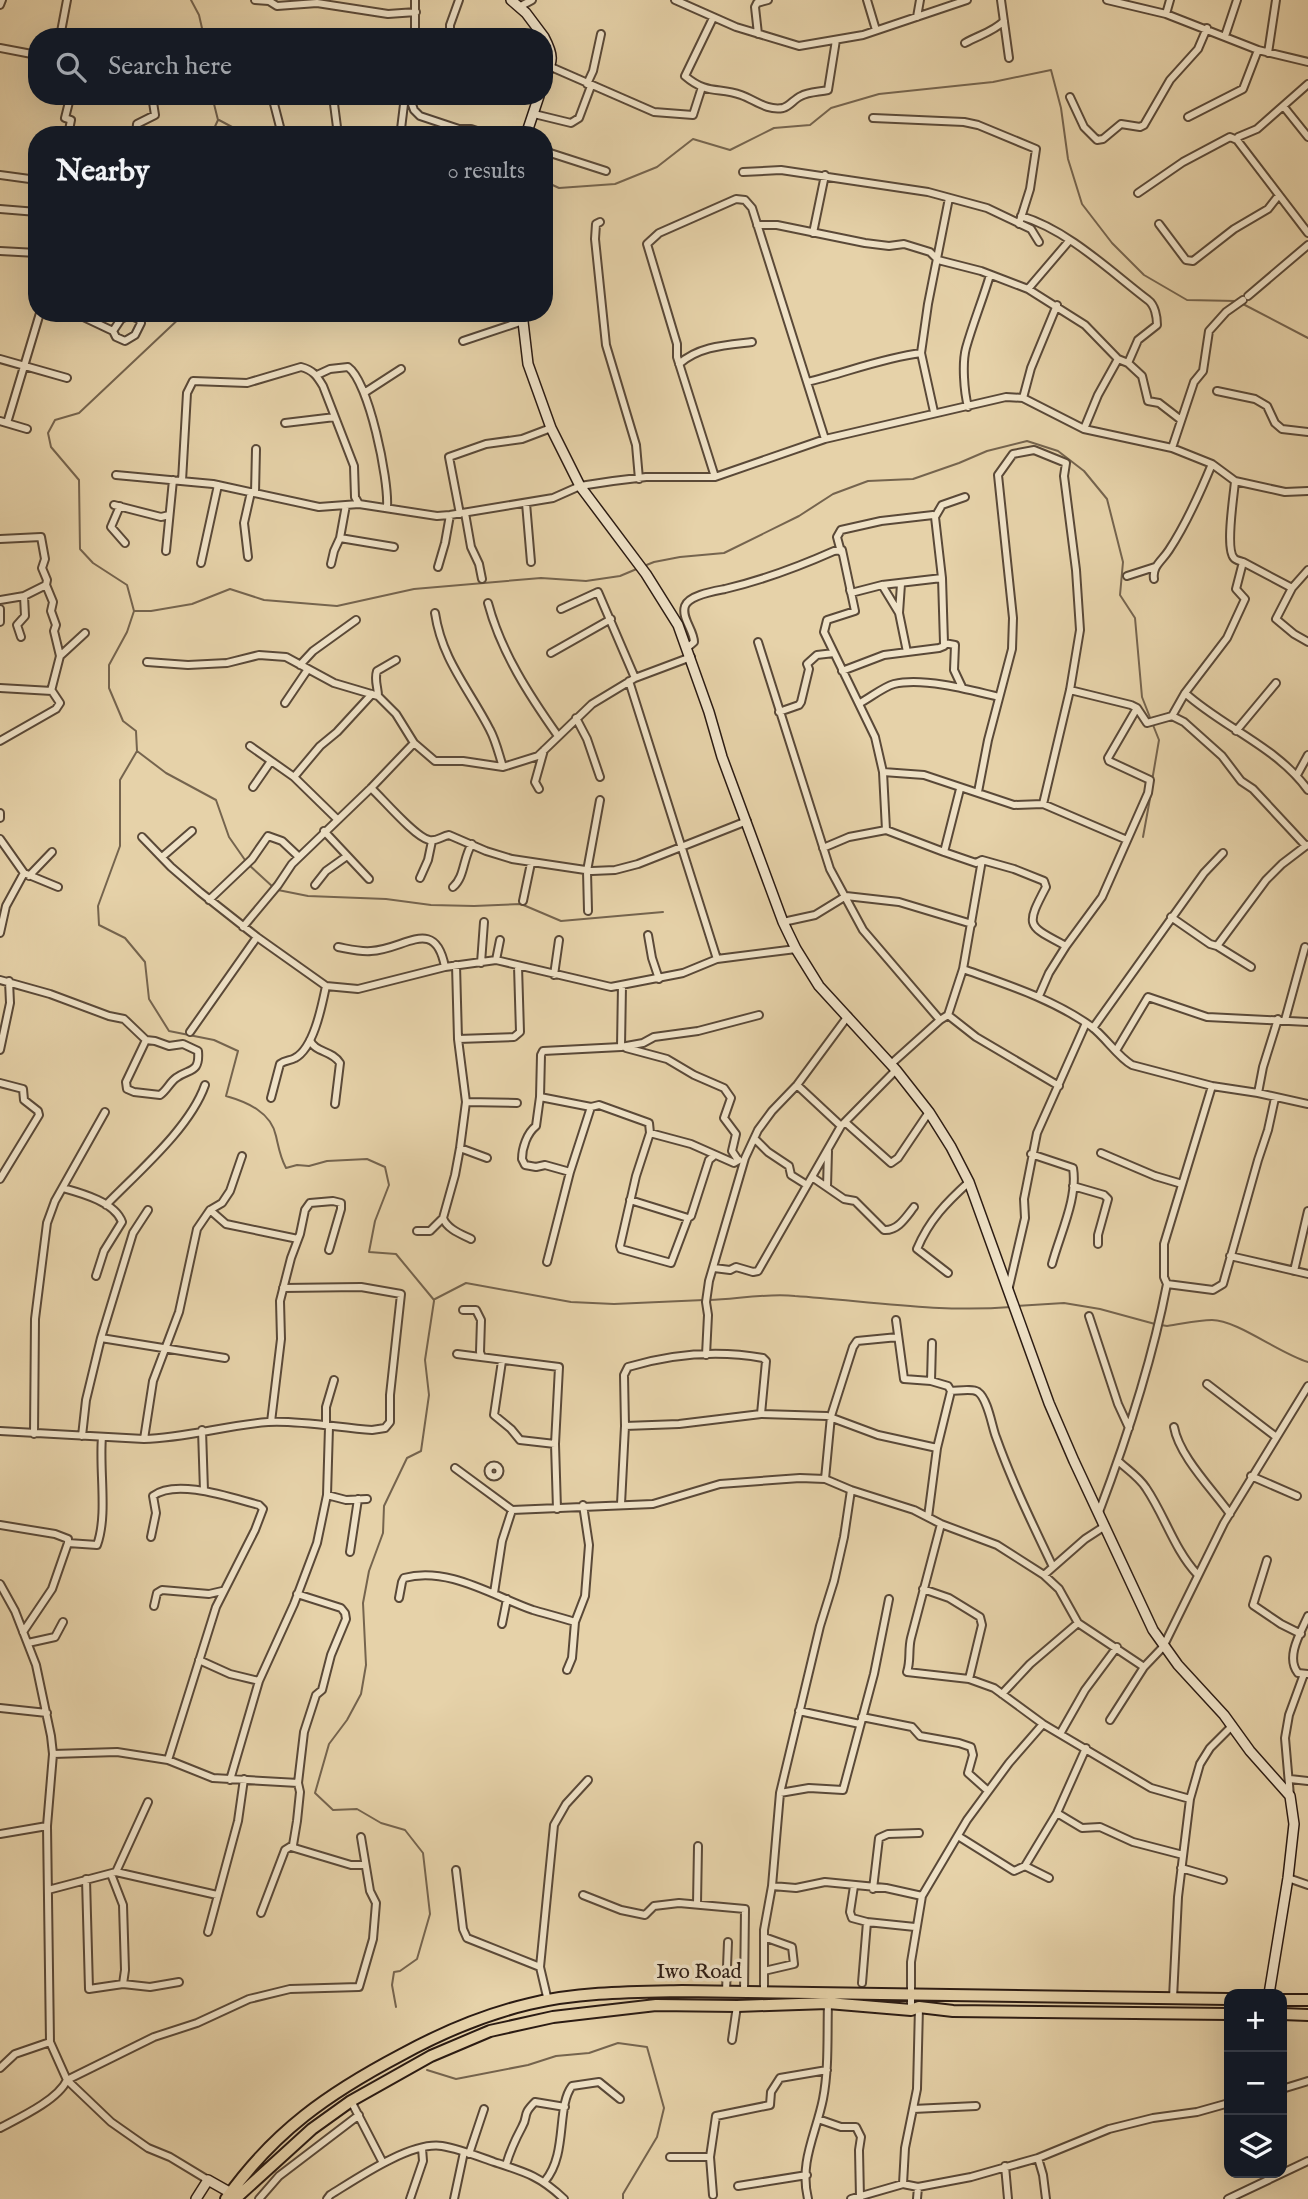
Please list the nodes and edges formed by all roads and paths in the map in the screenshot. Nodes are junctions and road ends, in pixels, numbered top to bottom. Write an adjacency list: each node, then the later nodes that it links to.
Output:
1 (67, 0): 23 (street)
2 (255, 0): 3 (street)
3 (269, 0): 18 (street)
4 (415, 0): 18 (street)
5 (459, 0): 25 (street)
6 (532, 0): 17 (street)
7 (675, 0): 21 (street)
8 (768, 0): 30 (street)
9 (867, 0): 28 (street)
10 (920, 0): 20 (street)
11 (967, 0): 20 (street)
12 (1001, 0): 22 (street)
13 (1110, 0): 19 (street)
14 (1170, 0): 19 (street)
15 (1237, 0): 31 (street)
16 (1276, 0): 37 (street)
17 (515, 3): 26 (street)
18 (415, 12): 24 (street)
19 (1166, 14): 27 (street)
20 (917, 17): 28 (street)
21 (713, 19): 30 (street); 43 (street)
22 (1004, 21): 33 (street); 38 (street)
23 (62, 28)
24 (415, 28)
25 (452, 28)
26 (536, 28)
27 (1207, 28): 31 (street); 44 (street)
28 (876, 30): 32 (street)
29 (601, 34): 42 (street)
30 (758, 34): 32 (street)
31 (1225, 36): 35 (street)
32 (836, 40): 43 (street)
33 (965, 43)
34 (0, 48): 36 (street)
35 (1258, 50): 37 (street); 54 (street)
36 (28, 53)
37 (1268, 53): 39 (street)
38 (1009, 58)
39 (1308, 62)
40 (553, 68): 42 (street)
41 (1308, 84): 52 (street)
42 (589, 85): 43 (street); 53 (street)
43 (702, 87)
44 (1070, 97)
45 (68, 105): 56 (street)
46 (153, 105): 57 (street)
47 (274, 105): 58 (street)
48 (334, 105): 59 (street)
49 (405, 105): 60 (street)
50 (412, 105): 61 (street)
51 (536, 105): 53 (street)
52 (1284, 107): 63 (street); 64 (street)
53 (534, 114): 62 (street)
54 (1188, 117)
55 (873, 118): 76 (street)
56 (70, 126)
57 (137, 126)
58 (280, 126)
59 (337, 126)
60 (402, 126)
61 (450, 126)
62 (529, 126)
63 (1308, 137)
64 (1237, 140): 71 (street); 72 (street)
65 (553, 154): 66 (street)
66 (606, 171)
67 (743, 172): 69 (street)
68 (0, 175): 70 (street)
69 (825, 175): 73 (street); 81 (street)
70 (28, 179)
71 (1138, 193)
72 (1279, 195): 79 (street); 82 (street)
73 (949, 198): 78 (street); 88 (street)
74 (0, 209): 75 (street)
75 (28, 211)
76 (1021, 216): 78 (street); 83 (street)
77 (600, 222): 130 (street)
78 (1019, 224): 84 (street)
79 (1159, 224)
80 (757, 225): 81 (street); 106 (street); 110 (street)
81 (813, 233): 88 (street)
82 (1308, 233)
83 (1069, 241): 90 (street); 104 (street)
84 (1039, 242)
85 (1308, 245): 117 (street)
86 (0, 251): 87 (street)
87 (28, 253)
88 (938, 260): 89 (street); 101 (street)
89 (990, 275): 90 (street); 114 (street)
90 (1028, 289): 91 (street)
91 (1056, 305): 103 (street); 113 (street)
92 (37, 322): 105 (street)
93 (94, 322): 98 (street)
94 (120, 322): 98 (street)
95 (510, 322): 99 (street)
96 (523, 322): 120 (street)
97 (141, 323): 98 (street)
98 (113, 331)
99 (463, 341)
100 (752, 342): 106 (street)
101 (921, 352): 110 (street); 115 (street)
102 (0, 359): 105 (street)
103 (1118, 359): 104 (street); 122 (street)
104 (1128, 363): 117 (street)
105 (23, 364): 109 (street); 118 (street)
106 (679, 364): 129 (street)
107 (401, 369): 112 (street)
108 (317, 375): 112 (street); 116 (street); 132 (street)
109 (67, 377)
110 (807, 383): 124 (street)
111 (1217, 391): 123 (street)
112 (364, 393): 142 (street)
113 (1023, 398): 114 (street); 122 (street)
114 (968, 407): 115 (street)
115 (934, 412): 124 (street)
116 (335, 417): 119 (street); 140 (street)
117 (1181, 420): 125 (street)
118 (4, 422): 121 (street)
119 (285, 423)
120 (551, 428): 135 (street); 143 (street)
121 (27, 429)
122 (1084, 429): 125 (street)
123 (1308, 432)
124 (825, 439): 129 (street)
125 (1171, 448): 127 (street)
126 (256, 449): 137 (street)
127 (1212, 464): 133 (street); 157 (street)
128 (116, 475): 131 (street)
129 (715, 477): 130 (street)
130 (639, 479): 135 (street)
131 (173, 480): 132 (street); 144 (street)
132 (182, 481): 134 (street)
133 (1235, 481): 136 (street); 154 (street)
134 (218, 485): 137 (street); 155 (street)
135 (580, 486): 139 (street); 186 (street)
136 (1308, 491)
137 (253, 493): 141 (street); 152 (street)
138 (965, 497): 146 (street)
139 (526, 503): 143 (street); 153 (street)
140 (359, 504): 141 (street); 142 (street)
141 (346, 505): 147 (street)
142 (387, 507): 145 (street)
143 (462, 513): 145 (street); 162 (street)
144 (169, 515): 149 (street); 151 (street)
145 (450, 515): 158 (street)
146 (935, 517): 161 (street); 168 (street)
147 (340, 538): 150 (street); 156 (street)
148 (0, 539): 165 (street)
149 (125, 542)
150 (394, 547)
151 (166, 551)
152 (248, 557)
153 (531, 562)
154 (1243, 562): 167 (street); 200 (street)
155 (201, 563)
156 (331, 564)
157 (1155, 566): 160 (street); 163 (street)
158 (438, 567)
159 (1308, 570): 167 (street)
160 (1128, 576)
161 (942, 578): 164 (street); 183 (street)
162 (482, 579)
163 (1154, 579)
164 (901, 584): 166 (street); 175 (street)
165 (46, 585): 169 (street); 188 (street)
166 (882, 585): 168 (street); 175 (street)
167 (1292, 588): 182 (street)
168 (851, 593): 186 (street); 187 (street)
169 (24, 596): 170 (street); 180 (street)
170 (0, 600)
171 (488, 603): 210 (street)
172 (0, 609): 178 (street)
173 (561, 609): 176 (street)
174 (435, 612): 217 (street)
175 (899, 613): 184 (street)
176 (611, 619): 185 (street); 194 (street)
177 (356, 621): 191 (street)
178 (0, 622)
179 (85, 633): 188 (street)
180 (21, 637)
181 (758, 642): 206 (street)
182 (1308, 642)
183 (944, 643): 184 (street); 196 (street)
184 (907, 652): 193 (street)
185 (551, 653)
186 (689, 653): 194 (street); 231 (street)
187 (834, 653): 193 (street); 206 (street)
188 (60, 656): 199 (street)
189 (396, 660): 201 (street)
190 (147, 662): 191 (street)
191 (300, 664): 192 (street)
192 (308, 669): 201 (street); 203 (street)
193 (842, 671): 204 (street)
194 (632, 679): 208 (street); 241 (street)
195 (1276, 683): 209 (street)
196 (962, 687): 202 (street); 204 (street)
197 (0, 688): 199 (street)
198 (1070, 690): 202 (street); 205 (street); 229 (street)
199 (51, 691): 211 (street)
200 (1185, 694): 207 (street); 209 (street)
201 (375, 695): 212 (street); 220 (street)
202 (999, 697): 227 (street)
203 (285, 703)
204 (860, 703): 218 (street)
205 (1137, 708): 207 (street); 237 (street)
206 (779, 712): 242 (street)
207 (1172, 716): 240 (street)
208 (576, 718): 210 (street); 221 (street)
209 (1236, 731): 219 (street)
210 (558, 736): 214 (street)
211 (0, 741)
212 (414, 743): 217 (street); 223 (street)
213 (250, 746): 216 (street)
214 (544, 750): 217 (street); 224 (street)
215 (1308, 754): 219 (street)
216 (271, 761): 220 (street); 222 (street)
217 (503, 767)
218 (883, 772): 225 (street); 232 (street)
219 (1297, 775): 226 (street)
220 (294, 777): 230 (street)
221 (600, 777)
222 (253, 787)
223 (372, 788): 230 (street); 238 (street)
224 (538, 789)
225 (960, 789): 227 (street); 244 (street)
226 (1308, 790)
227 (978, 792): 229 (street)
228 (600, 800): 251 (street)
229 (1043, 804): 237 (street)
230 (337, 819): 234 (street)
231 (747, 821): 241 (street); 264 (street)
232 (886, 830): 242 (street); 244 (street)
233 (192, 831): 247 (street)
234 (324, 831): 246 (street); 248 (street)
235 (142, 837): 247 (street)
236 (0, 839): 252 (street)
237 (1127, 840): 272 (street)
238 (432, 841): 239 (street); 253 (street)
239 (472, 844): 250 (street); 257 (street)
240 (1307, 845): 273 (street)
241 (681, 846): 251 (street); 277 (street)
242 (823, 848): 258 (street)
243 (52, 852): 252 (street)
244 (944, 852): 249 (street)
245 (1223, 853): 262 (street)
246 (347, 856): 254 (street); 255 (street)
247 (162, 857): 259 (street)
248 (299, 858): 259 (street); 266 (street)
249 (982, 860): 265 (street); 272 (street)
250 (531, 863): 251 (street); 260 (street)
251 (587, 871): 261 (street)
252 (27, 875): 256 (street); 267 (street)
253 (420, 878)
254 (369, 879)
255 (315, 885)
256 (58, 887)
257 (453, 887)
258 (846, 896): 264 (street); 265 (street); 295 (street)
259 (209, 900): 266 (street)
260 (523, 901)
261 (588, 911)
262 (1171, 917): 273 (street); 298 (street)
263 (484, 922): 279 (street)
264 (783, 922): 276 (street)
265 (972, 924): 284 (street)
266 (243, 927): 269 (street)
267 (0, 933)
268 (648, 935): 286 (street)
269 (257, 937): 290 (street); 299 (street)
270 (500, 940): 278 (street)
271 (559, 940): 285 (street)
272 (1066, 946): 291 (street)
273 (1217, 946): 283 (street)
274 (338, 947): 282 (street)
275 (1305, 947): 296 (street)
276 (796, 949): 277 (street); 294 (street)
277 (717, 959): 286 (street)
278 (496, 960): 279 (street); 281 (street)
279 (481, 963): 280 (street)
280 (456, 965): 282 (street); 300 (street)
281 (518, 965): 285 (street); 300 (street)
282 (445, 967): 290 (street)
283 (1251, 967)
284 (963, 969): 291 (street); 293 (street)
285 (554, 975): 289 (street)
286 (659, 979): 289 (street)
287 (0, 980): 288 (street)
288 (9, 981): 301 (street); 305 (street)
289 (622, 985): 303 (street)
290 (326, 986): 302 (street)
291 (1039, 996): 298 (street)
292 (759, 1015): 303 (street)
293 (948, 1015): 295 (street); 310 (street)
294 (848, 1016): 306 (street); 309 (street)
295 (940, 1020): 306 (street)
296 (1282, 1020): 297 (street); 304 (street); 312 (street)
297 (1308, 1022)
298 (1089, 1026): 304 (street); 310 (street)
299 (190, 1032)
300 (458, 1039): 316 (street)
301 (146, 1040): 301 (street)
302 (310, 1040): 314 (street); 318 (street)
303 (621, 1047): 313 (street); 333 (street)
304 (1116, 1049): 311 (street)
305 (0, 1050)
306 (894, 1067): 322 (street); 323 (street)
307 (0, 1083): 336 (street)
308 (205, 1085): 344 (street)
309 (797, 1085): 323 (street); 325 (street)
310 (1059, 1086): 329 (street)
311 (1212, 1086): 312 (street); 338 (street)
312 (1258, 1093): 315 (street)
313 (540, 1097): 320 (street); 334 (street)
314 (271, 1098)
315 (1275, 1098): 319 (street); 356 (street)
316 (466, 1102): 317 (street); 326 (street)
317 (517, 1103)
318 (335, 1104)
319 (1308, 1104)
320 (591, 1107): 324 (street); 334 (street)
321 (105, 1112): 342 (street)
322 (929, 1112): 323 (street); 337 (street)
323 (843, 1124): 327 (street)
324 (650, 1132): 330 (street); 343 (street)
325 (755, 1139): 333 (street); 339 (street)
326 (460, 1148): 332 (street); 349 (street)
327 (829, 1148): 335 (street); 341 (street)
328 (1101, 1153): 338 (street)
329 (1031, 1154): 340 (street); 366 (street)
330 (715, 1155): 333 (street); 350 (street)
331 (242, 1156): 347 (street)
332 (488, 1158)
333 (742, 1159): 359 (street)
334 (570, 1172): 357 (street)
335 (812, 1177): 339 (street); 341 (street)
336 (0, 1179)
337 (969, 1182): 361 (street); 366 (street)
338 (1182, 1184): 364 (street)
339 (807, 1185): 359 (street)
340 (1073, 1186): 354 (street); 358 (street)
341 (827, 1187): 345 (street)
342 (63, 1188): 344 (street); 393 (street)
343 (630, 1200): 350 (street); 350 (street)
344 (106, 1205): 363 (street)
345 (914, 1208)
346 (148, 1210): 371 (street)
347 (210, 1210): 353 (street); 373 (street)
348 (1308, 1211): 360 (street)
349 (443, 1218): 351 (street); 352 (street)
350 (688, 1218)
351 (417, 1231)
352 (471, 1238)
353 (298, 1239): 355 (street); 365 (street)
354 (1098, 1244)
355 (329, 1250)
356 (1230, 1256): 360 (street); 364 (street)
357 (547, 1262)
358 (1052, 1264)
359 (713, 1268): 375 (street)
360 (1294, 1271): 362 (street)
361 (948, 1273)
362 (1308, 1274)
363 (96, 1276)
364 (1167, 1284): 390 (street)
365 (283, 1288): 386 (street); 388 (street)
366 (1009, 1295): 416 (street)
367 (463, 1310): 376 (street)
368 (1089, 1316): 390 (street)
369 (896, 1320): 370 (street)
370 (898, 1337): 380 (street); 385 (street)
371 (101, 1338): 373 (street); 394 (street)
372 (932, 1343): 380 (street)
373 (164, 1349): 377 (street); 397 (street)
374 (457, 1354): 376 (street)
375 (705, 1355): 384 (street); 387 (street)
376 (482, 1357): 378 (street)
377 (225, 1358)
378 (502, 1361): 398 (street); 398 (street)
379 (334, 1380): 388 (street)
380 (931, 1381): 383 (street)
381 (1207, 1384): 395 (street)
382 (1308, 1386): 395 (street)
383 (951, 1391): 399 (street); 426 (street)
384 (761, 1414): 385 (street); 387 (street)
385 (831, 1416): 399 (street); 404 (street)
386 (271, 1422): 388 (street); 391 (street)
387 (625, 1426): 412 (street)
388 (329, 1427): 408 (street)
389 (1174, 1427): 417 (street)
390 (1129, 1428): 400 (street)
391 (202, 1430): 397 (street); 406 (street)
392 (0, 1432): 393 (street)
393 (34, 1434): 394 (street)
394 (82, 1436): 396 (street)
395 (1275, 1436): 403 (street)
396 (102, 1437): 397 (street); 423 (street)
397 (144, 1439)
398 (555, 1444): 414 (street)
399 (937, 1448): 418 (street)
400 (1118, 1461): 416 (street); 428 (street)
401 (455, 1468): 407 (street)
402 (494, 1476): 407 (street)
403 (1251, 1476): 409 (street); 417 (street)
404 (825, 1479): 405 (street); 412 (street)
405 (850, 1490): 418 (street); 456 (street)
406 (204, 1491): 422 (street); 431 (street)
407 (491, 1493): 415 (street)
408 (327, 1495): 410 (street); 433 (street)
409 (1297, 1496)
410 (358, 1499): 411 (street); 424 (street)
411 (367, 1499)
412 (621, 1504): 413 (street)
413 (583, 1505): 414 (street); 440 (street)
414 (557, 1509): 415 (street)
415 (512, 1510): 432 (street)
416 (1098, 1512): 421 (street)
417 (1230, 1514): 428 (street)
418 (928, 1517): 419 (street)
419 (941, 1524): 427 (street); 430 (street)
420 (0, 1525): 423 (street)
421 (1105, 1525): 426 (street); 447 (street)
422 (151, 1537)
423 (68, 1543): 443 (street)
424 (350, 1552)
425 (1267, 1560): 444 (street)
426 (1053, 1567): 427 (street)
427 (1044, 1574): 441 (street)
428 (1197, 1574): 447 (street)
429 (0, 1584): 443 (street)
430 (923, 1589): 452 (street); 452 (street)
431 (222, 1591): 437 (street); 448 (street)
432 (494, 1593): 434 (street); 436 (street)
433 (297, 1594): 453 (street); 471 (street)
434 (399, 1598)
435 (889, 1599): 459 (street)
436 (507, 1600): 440 (street); 442 (street)
437 (154, 1606)
438 (1308, 1616): 444 (street)
439 (63, 1622): 445 (street)
440 (575, 1622): 450 (street)
441 (1078, 1622): 446 (street); 454 (street)
442 (502, 1624)
443 (23, 1632): 445 (street)
444 (1301, 1634): 451 (street)
445 (28, 1643): 457 (street)
446 (1117, 1647): 449 (street); 462 (street)
447 (1163, 1647): 449 (street); 461 (street)
448 (199, 1660): 453 (street); 465 (street)
449 (1144, 1667): 458 (street)
450 (567, 1670)
451 (1306, 1674): 467 (street)
452 (969, 1679): 454 (street)
453 (260, 1681): 468 (street)
454 (1002, 1694): 460 (street)
455 (0, 1708): 457 (street)
456 (799, 1711): 459 (street); 473 (street)
457 (47, 1713): 464 (street)
458 (1110, 1720)
459 (861, 1721): 472 (street); 473 (street)
460 (1043, 1724): 462 (street); 472 (street)
461 (1232, 1726): 474 (street); 475 (street)
462 (1060, 1734): 463 (street)
463 (1086, 1748): 475 (street); 477 (street)
464 (53, 1754): 465 (street); 478 (street)
465 (168, 1759): 468 (street)
466 (244, 1779): 468 (street); 471 (street); 500 (street)
467 (1290, 1779): 470 (street); 474 (street)
468 (230, 1780)
469 (588, 1780): 510 (street)
470 (1308, 1781)
471 (298, 1783): 484 (street)
472 (988, 1790): 481 (street)
473 (780, 1793): 496 (street)
474 (1290, 1796): 492 (street)
475 (1190, 1799): 485 (street)
476 (149, 1802): 490 (street)
477 (1057, 1813): 485 (street); 487 (street)
478 (47, 1826): 479 (street); 499 (street)
479 (0, 1833)
480 (919, 1833): 498 (street)
481 (958, 1836): 487 (street); 502 (street)
482 (361, 1837): 486 (street)
483 (698, 1846): 503 (street)
484 (291, 1847): 486 (street); 504 (street)
485 (1183, 1854): 488 (street)
486 (364, 1865): 535 (street)
487 (1025, 1866): 491 (street)
488 (1181, 1868): 494 (street); 520 (street)
489 (456, 1870): 510 (street)
490 (113, 1873): 493 (street); 500 (street); 514 (street)
491 (1049, 1878)
492 (1289, 1878): 495 (street); 515 (street)
493 (86, 1879): 499 (street); 514 (street)
494 (1223, 1880)
495 (1308, 1885)
496 (772, 1886): 497 (street); 508 (street)
497 (854, 1886): 498 (street); 505 (street)
498 (873, 1889): 502 (street)
499 (48, 1890): 532 (street)
500 (217, 1895): 507 (street)
501 (583, 1895): 503 (street)
502 (922, 1896): 506 (street)
503 (697, 1904): 517 (street)
504 (261, 1913)
505 (867, 1922): 506 (street); 513 (street)
506 (915, 1927): 519 (street)
507 (208, 1932)
508 (764, 1937): 511 (street); 511 (street)
509 (728, 1942): 516 (street)
510 (540, 1967): 524 (street)
511 (764, 1970): 518 (street)
512 (179, 1982): 514 (street)
513 (862, 1983)
514 (123, 1984)
515 (1270, 1989)
516 (726, 1991): 517 (main road, Iwo Road); 524 (main road, Iwo Road)
517 (744, 1992): 518 (main road, Iwo Road)
518 (764, 1992): 519 (main road, Iwo Road)
519 (911, 1995): 520 (main road, Iwo Road); 527 (street)
520 (1173, 1998): 521 (main road, Iwo Road)
521 (1224, 1999)
522 (1287, 2000): 523 (main road)
523 (1308, 2000)
524 (548, 2001): 564 (main road, Iwo Road)
525 (828, 2003): 526 (main road, Iwo Road); 527 (main road, Iwo Road); 534 (street)
526 (737, 2006): 531 (street); 539 (main road, Iwo Road)
527 (915, 2008): 528 (main road, Iwo Road); 544 (street)
528 (1224, 2014)
529 (1287, 2014): 530 (main road)
530 (1308, 2015)
531 (732, 2040)
532 (51, 2042): 533 (street); 535 (street)
533 (0, 2068)
534 (827, 2070): 546 (street); 551 (street)
535 (67, 2080): 547 (street); 558 (street)
536 (1308, 2081): 537 (street)
537 (1287, 2088)
538 (621, 2099): 542 (street)
539 (351, 2101): 545 (street); 564 (main road, Iwo Road)
540 (1224, 2104): 552 (street)
541 (976, 2106): 544 (street)
542 (565, 2107): 555 (street); 559 (street)
543 (484, 2109): 549 (street)
544 (914, 2109): 560 (street)
545 (359, 2115): 554 (street); 567 (street)
546 (818, 2119): 557 (street); 565 (street)
547 (1, 2127)
548 (422, 2148): 549 (street); 554 (street); 569 (street)
549 (467, 2153): 555 (street); 570 (street)
550 (670, 2157): 551 (street)
551 (710, 2157): 563 (street)
552 (1038, 2158): 556 (street); 576 (street)
553 (1308, 2161): 577 (street)
554 (383, 2162): 568 (street)
555 (506, 2165): 559 (street)
556 (1005, 2166): 562 (street); 575 (street)
557 (807, 2175): 561 (street); 572 (street)
558 (208, 2180): 564 (street); 566 (street)
559 (545, 2181): 571 (street)
560 (902, 2185): 562 (street); 565 (street)
561 (738, 2186)
562 (918, 2187): 574 (street)
563 (713, 2195)
564 (232, 2197)
565 (860, 2198): 573 (street)
566 (196, 2199)
567 (259, 2199)
568 (327, 2199)
569 (410, 2199)
570 (454, 2199)
571 (564, 2199)
572 (808, 2199)
573 (852, 2199)
574 (917, 2199)
575 (1008, 2199)
576 (1046, 2199)
577 (1228, 2199)

